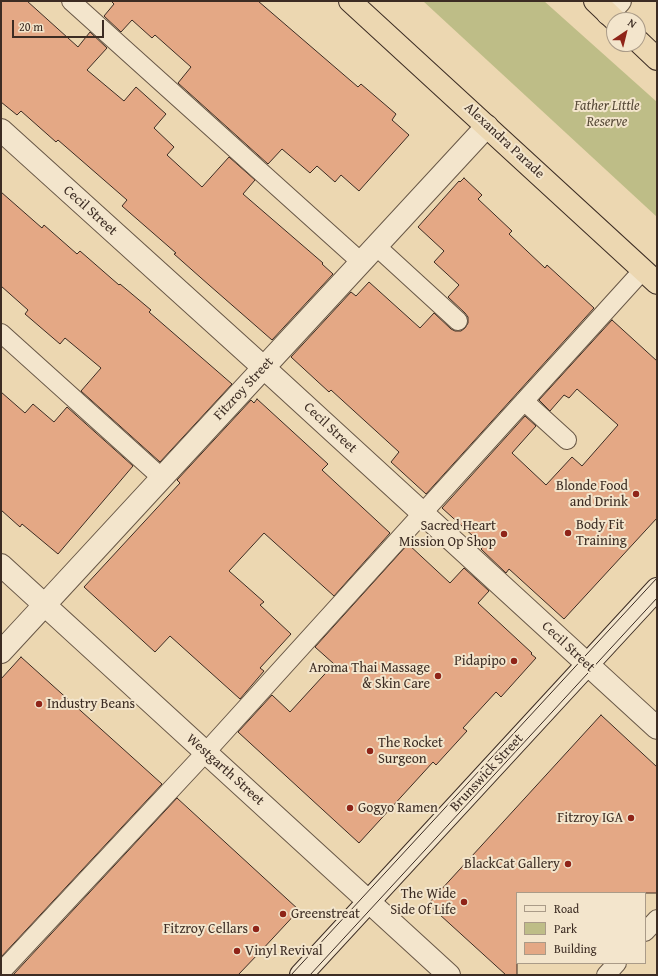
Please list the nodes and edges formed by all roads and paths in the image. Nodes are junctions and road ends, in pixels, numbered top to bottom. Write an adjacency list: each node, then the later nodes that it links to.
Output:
1 (71, 1): 8 (lane)
2 (350, 1): 5 (highway, Alexandra Parade)
3 (646, 48): 4 (highway)
4 (657, 58)
5 (487, 126): 7 (street, Fitzroy Street); 9 (highway, Alexandra Parade)
6 (1, 130): 12 (street, Cecil Street)
7 (376, 246): 8 (street, Fitzroy Street); 10 (lane)
8 (361, 262): 12 (street, Fitzroy Street)
9 (650, 276): 13 (lane)
10 (458, 321)
11 (1, 333): 15 (lane)
12 (264, 368): 15 (street, Fitzroy Street); 16 (street, Cecil Street)
13 (524, 401): 14 (lane); 16 (lane)
14 (567, 440)
15 (162, 478): 19 (street, Fitzroy Street)
16 (422, 513): 21 (street, Cecil Street); 23 (lane)
17 (1, 565): 19 (street, Westgarth Street)
18 (657, 589): 21 (street, Brunswick Street)
19 (45, 605): 20 (street, Fitzroy Street); 23 (street, Westgarth Street)
20 (1, 652)
21 (587, 665): 22 (street, Cecil Street); 24 (street, Brunswick Street)
22 (657, 728)
23 (206, 752): 24 (street, Westgarth Street); 28 (lane)
24 (369, 901): 29 (street, Brunswick Street); 30 (street, Westgarth Street)
25 (657, 919): 26 (lane)
26 (646, 931)
27 (615, 964): 31 (lane)
28 (1, 972)
29 (300, 975)
30 (450, 975)
31 (606, 975)

